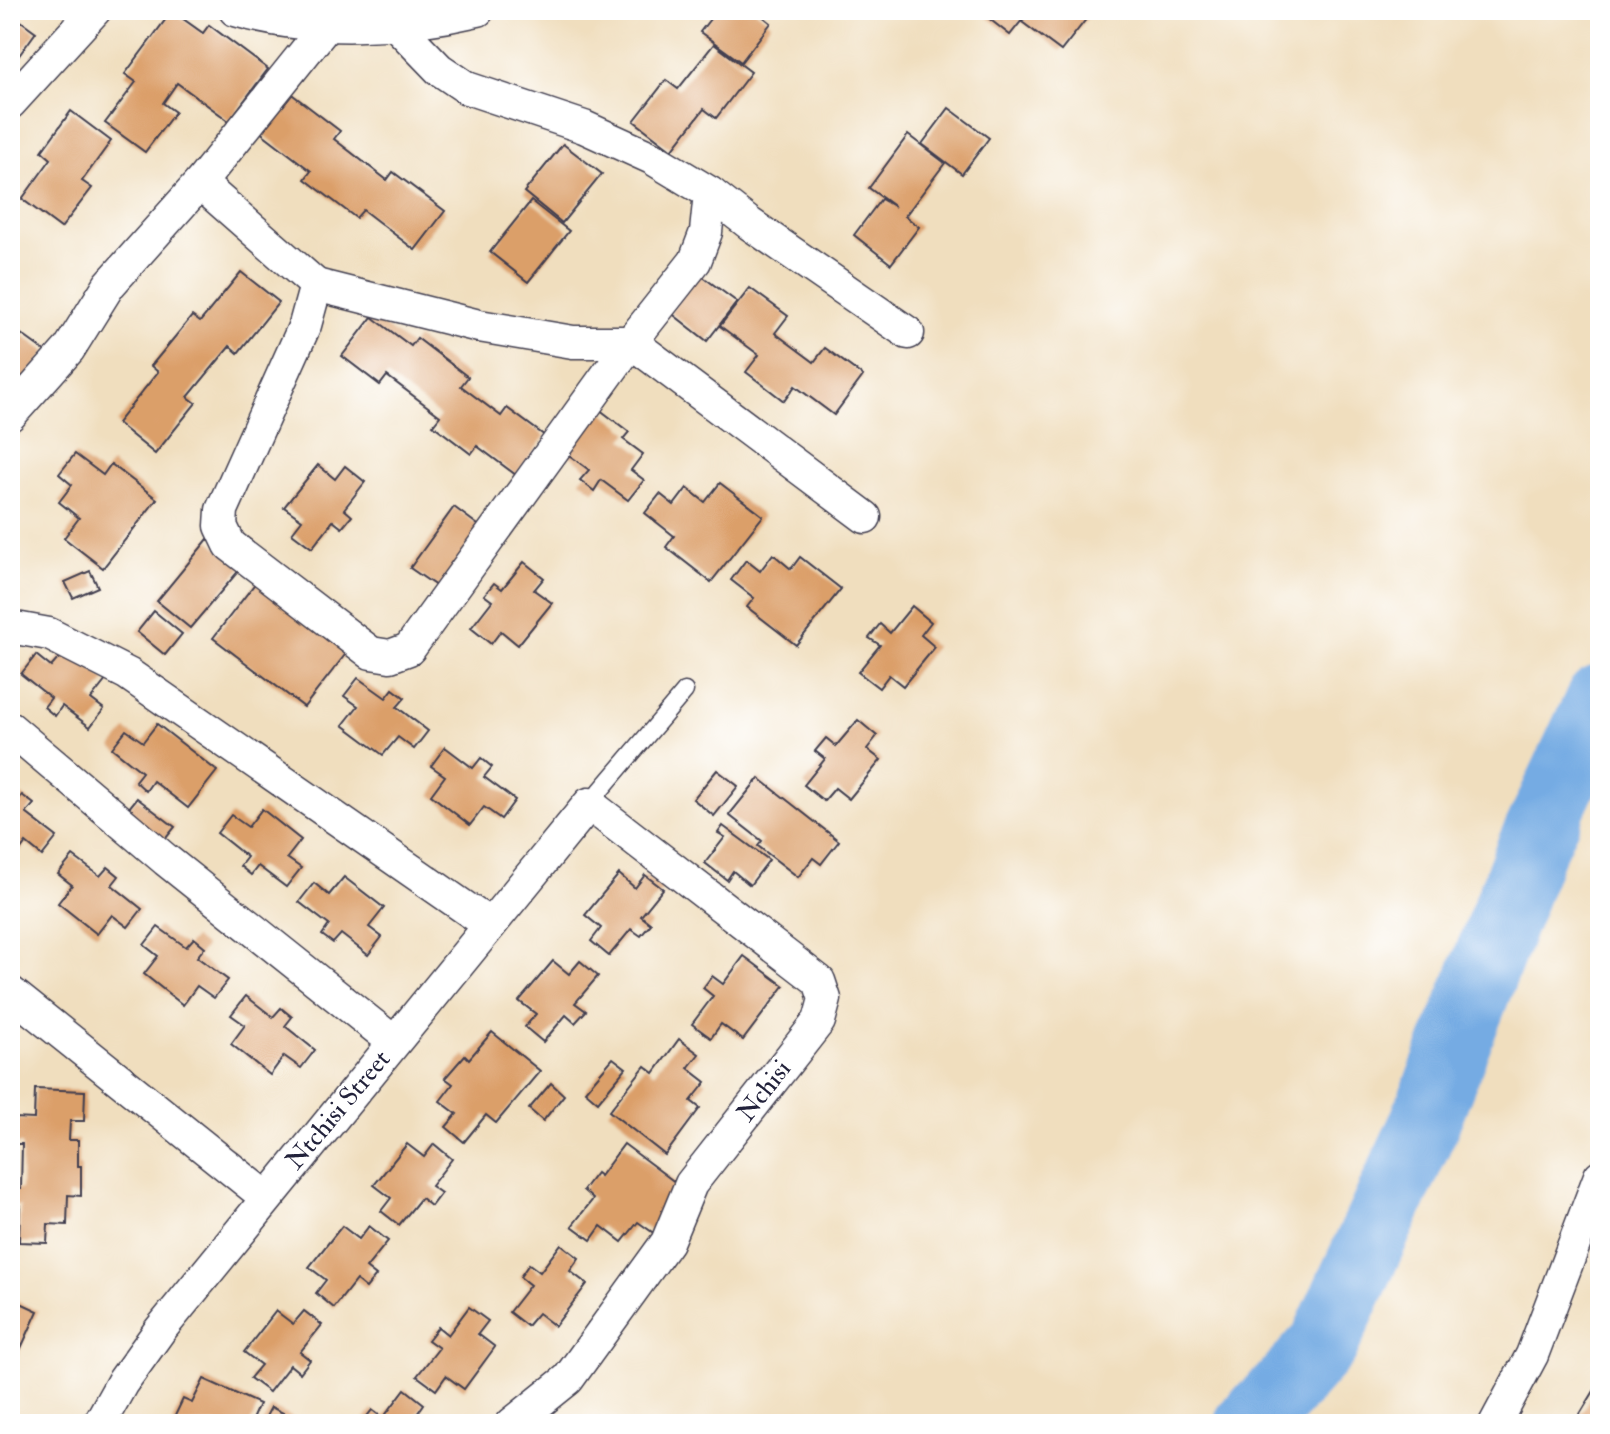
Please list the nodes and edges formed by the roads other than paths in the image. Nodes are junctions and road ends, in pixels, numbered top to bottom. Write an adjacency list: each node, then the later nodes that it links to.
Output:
1 (95, 10): 6 (street)
2 (478, 10): 4 (street)
3 (249, 12): 5 (street)
4 (386, 16): 5 (street); 8 (street)
5 (326, 26): 7 (street)
6 (10, 103)
7 (200, 183): 9 (street); 12 (street)
8 (710, 193): 10 (street); 11 (street)
9 (316, 285): 11 (street); 11 (street)
10 (908, 333)
11 (631, 342): 13 (street)
12 (10, 415)
13 (865, 517)
14 (10, 627): 18 (street)
15 (685, 691): 17 (lane)
16 (10, 728): 20 (street)
17 (589, 804): 18 (street, Ntchisi Street); 24 (street, Nchisi)
18 (490, 925): 20 (street, Ntchisi Street)
19 (10, 992): 22 (street)
20 (394, 1042): 22 (street, Ntchisi Street)
21 (1600, 1176): 25 (street)
22 (266, 1197): 23 (street, Ntchisi Street)
23 (99, 1424)
24 (512, 1424)
25 (1495, 1424)

